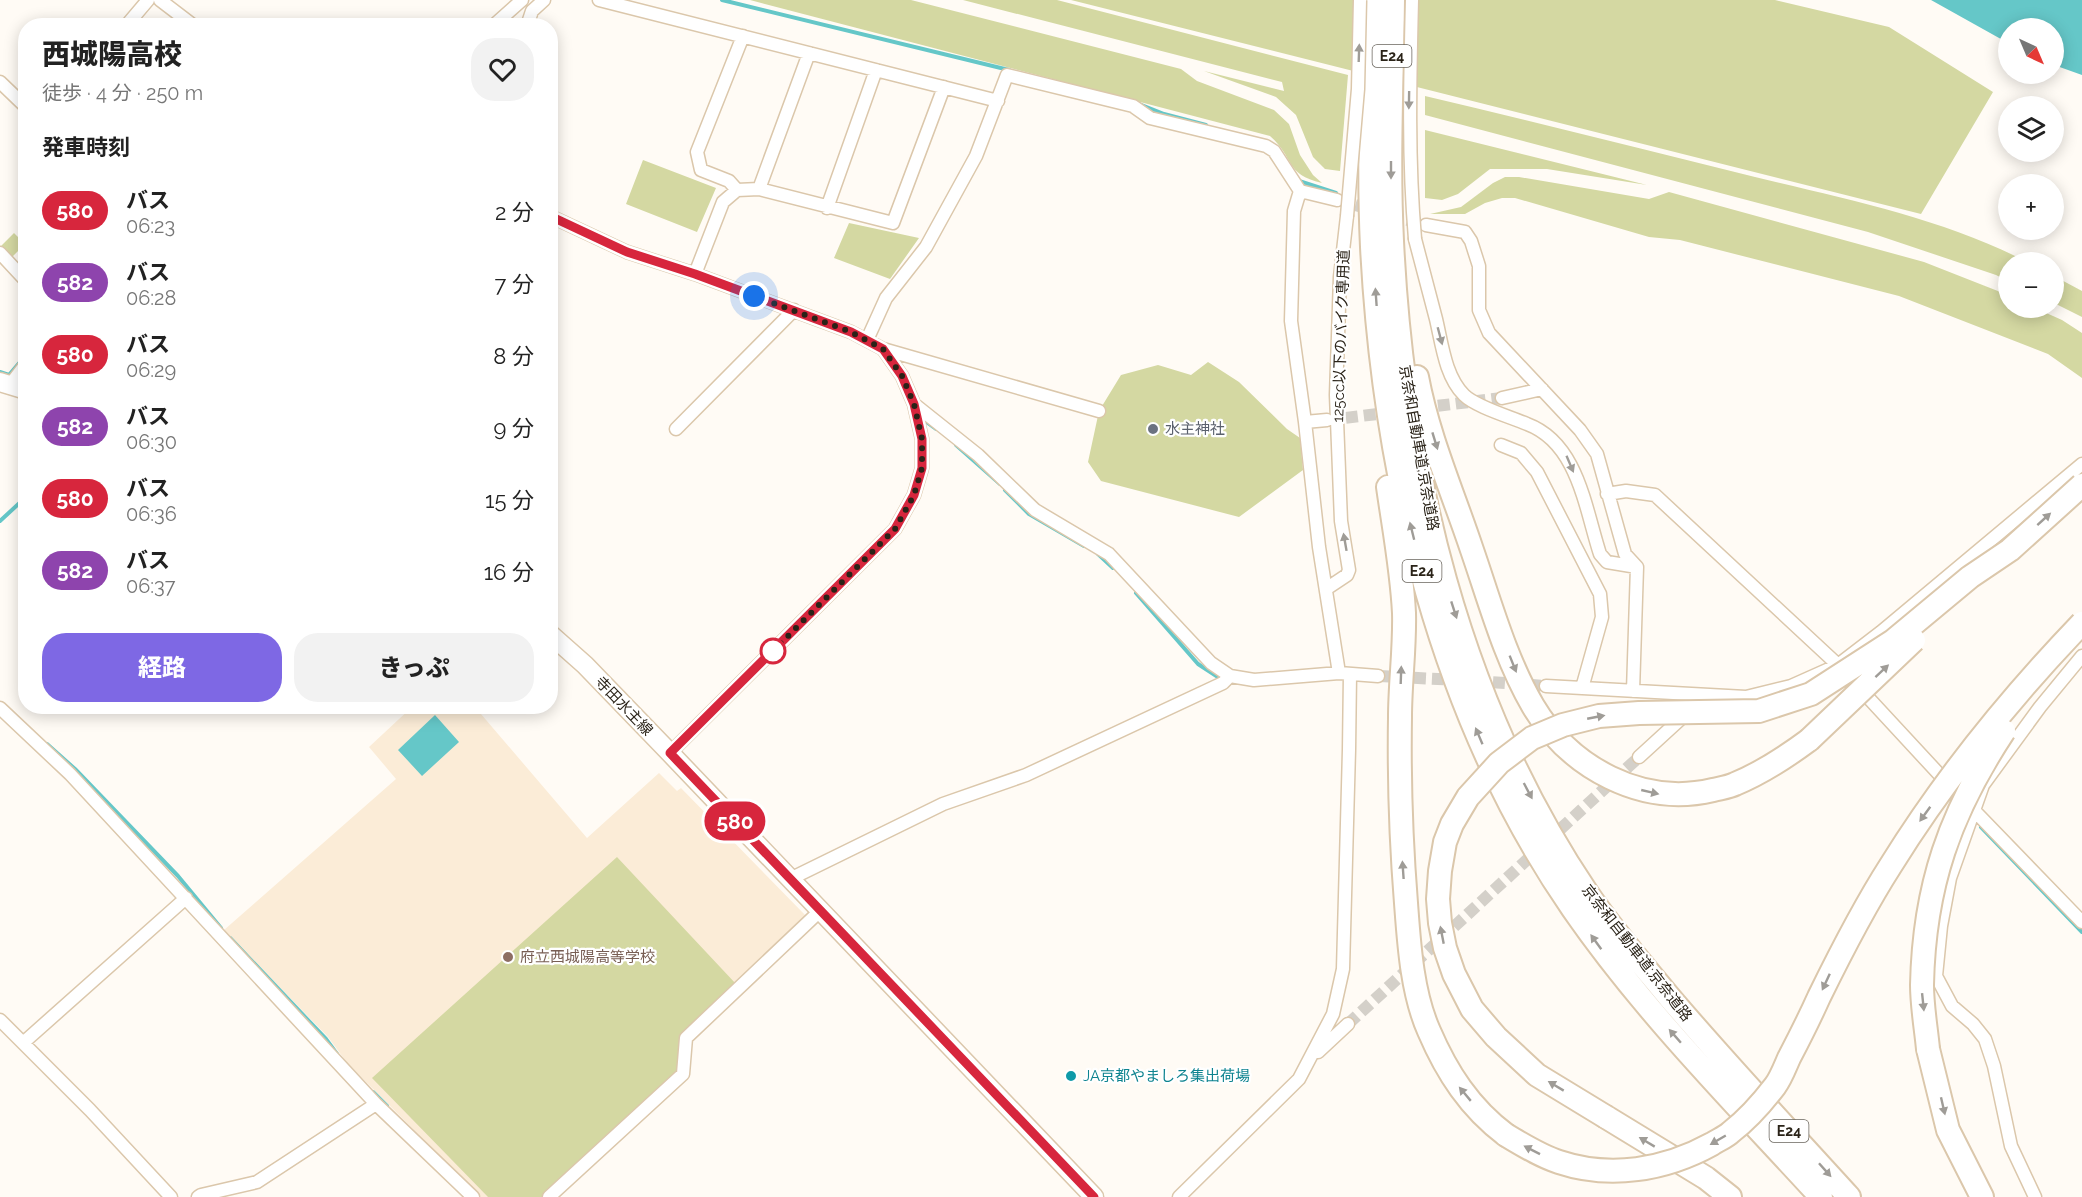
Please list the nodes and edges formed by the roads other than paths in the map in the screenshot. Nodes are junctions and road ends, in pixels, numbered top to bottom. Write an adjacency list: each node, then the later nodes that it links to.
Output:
1 (148, 0): 10 (street)
2 (160, 0): 11 (street)
3 (522, 0): 12 (street)
4 (544, 0): 13 (street)
5 (599, 0): 14 (street)
6 (1360, 0): 50 (street, 125cc以下のバイク専用道, one-way to 6, bridge)
7 (1374, 0): 21 (highway, 京奈和自動車道;京奈道路 / E24)
8 (1393, 0): 21 (highway, 京奈和自動車道;京奈道路 / E24)
9 (1412, 0): 49 (street, one-way to 49, bridge)
10 (133, 18)
11 (184, 18)
12 (502, 18)
13 (530, 18)
14 (743, 36): 15 (street); 23 (street)
15 (809, 52): 16 (street); 22 (street)
16 (876, 70): 18 (street); 26 (street)
17 (0, 82): 19 (street)
18 (944, 87): 20 (street); 26 (street)
19 (18, 99)
20 (998, 101): 24 (street); 35 (street)
21 (1381, 108): 29 (highway, 京奈和自動車道;京奈道路 / E24, one-way to 29); 34 (highway, 京奈和自動車道;京奈道路 / E24, one-way to 21)
22 (759, 189): 23 (street); 26 (street)
23 (737, 190): 32 (street)
24 (1299, 191): 25 (street); 42 (street)
25 (1337, 200)
26 (827, 208)
27 (558, 220): 32 (street)
28 (1426, 225): 37 (street)
29 (1392, 240): 48 (highway, one-way to 48, bridge); 71 (highway, 京奈和自動車道;京奈道路 / E24, one-way to 71)
30 (0, 253): 31 (street)
31 (18, 272)
32 (695, 274): 33 (street)
33 (794, 310): 35 (street); 43 (street)
34 (1378, 331): 51 (highway, one-way to 34, bridge); 71 (highway, 京奈和自動車道;京奈道路 / E24, one-way to 34)
35 (867, 340): 36 (street)
36 (883, 349): 39 (street); 40 (street)
37 (1542, 389): 38 (street); 47 (street)
38 (1502, 398)
39 (914, 404): 57 (street); 64 (street)
40 (1099, 411)
41 (1327, 420): 42 (street)
42 (1305, 422): 50 (street)
43 (676, 429)
44 (1501, 446): 60 (street)
45 (2082, 464): 55 (street)
46 (2082, 486): 48 (highway, one-way to 46, bridge)
47 (1607, 494): 49 (street); 55 (street)
48 (2010, 550): 84 (highway, one-way to 48, bridge)
49 (1637, 567): 61 (street)
50 (1326, 589): 56 (street)
51 (2082, 624)
52 (2082, 630): 87 (highway, one-way to 87, bridge)
53 (558, 641): 64 (main road, 寺田水主線)
54 (2082, 656): 66 (street)
55 (1838, 665): 62 (street); 66 (street)
56 (1344, 674): 57 (street); 58 (street); 75 (street)
57 (1230, 676): 67 (street)
58 (1378, 676)
59 (1546, 686): 60 (street)
60 (1582, 688): 61 (street)
61 (1633, 691): 62 (street)
62 (1707, 695): 65 (street)
63 (0, 708): 68 (street)
64 (670, 753): 67 (main road, 寺田水主線)
65 (1639, 757)
66 (1974, 810): 70 (street); 88 (street)
67 (790, 879): 69 (main road, 寺田水主線)
68 (186, 898): 74 (street); 77 (street)
69 (821, 910): 81 (street); 82 (main road, 寺田水主線)
70 (2082, 922)
71 (1641, 980): 76 (highway, 京奈和自動車道;京奈道路 / E24)
72 (0, 1020): 74 (street)
73 (1348, 1024): 75 (street)
74 (23, 1043): 78 (street)
75 (1311, 1058): 83 (street)
76 (1722, 1072): 85 (highway, 京奈和自動車道;京奈道路 / E24); 86 (highway, 京奈和自動車道;京奈道路 / E24, one-way to 86)
77 (376, 1104): 79 (street); 80 (street)
78 (171, 1197)
79 (198, 1197)
80 (473, 1197)
81 (549, 1197)
82 (1094, 1197)
83 (1179, 1197)
84 (1731, 1197)
85 (1821, 1197)
86 (1849, 1197)
87 (1982, 1197)
88 (2035, 1197)

